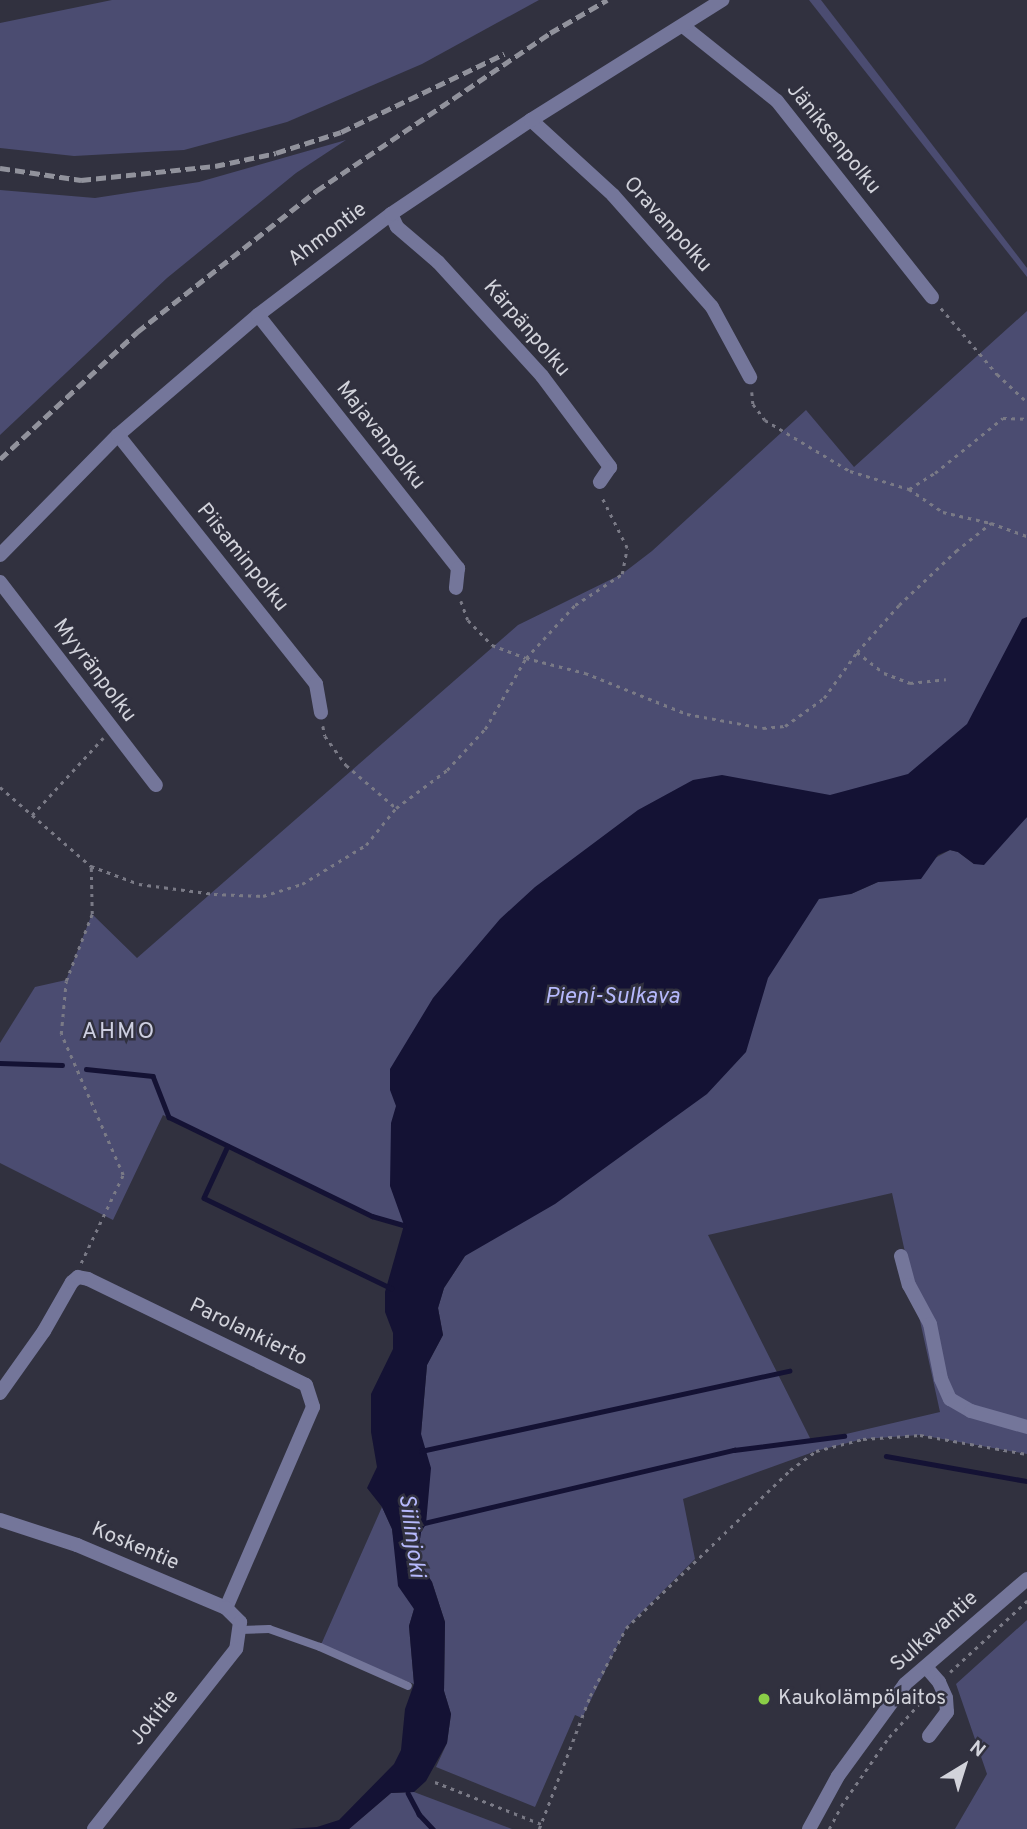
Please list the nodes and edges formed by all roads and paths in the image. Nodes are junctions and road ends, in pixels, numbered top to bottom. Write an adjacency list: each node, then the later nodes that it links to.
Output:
1 (722, 0): 2 (street, Ahmontie)
2 (683, 26): 3 (street, Ahmontie); 5 (street, Jäniksenpolku)
3 (531, 120): 4 (street, Ahmontie); 7 (street, Oravanpolku)
4 (391, 214): 6 (street, Ahmontie); 11 (street, Kärpänpolku)
5 (932, 297): 8 (path)
6 (258, 315): 10 (street, Ahmontie); 17 (street, Majavanpolku)
7 (750, 377): 12 (path)
8 (1027, 402)
9 (1027, 419): 12 (path)
10 (118, 435): 15 (street, Ahmontie); 21 (street, Piisaminpolku)
11 (600, 482): 19 (path)
12 (909, 489): 13 (path)
13 (991, 523): 14 (path); 18 (path)
14 (1027, 536)
15 (0, 555)
16 (0, 582): 22 (street, Myyränpolku)
17 (456, 588): 19 (path)
18 (857, 652): 19 (path); 20 (path)
19 (526, 658): 25 (path)
20 (946, 679)
21 (321, 713): 25 (path)
22 (112, 728): 23 (street, Myyränpolku); 26 (path)
23 (156, 785)
24 (0, 787): 26 (path)
25 (396, 808): 27 (path)
26 (32, 815): 27 (path)
27 (91, 866): 29 (path)
28 (901, 1256): 31 (street)
29 (72, 1282): 30 (street); 36 (street, Parolankierto)
30 (0, 1393)
31 (1027, 1427)
32 (1027, 1454): 43 (path)
33 (0, 1520): 36 (street, Koskentie)
34 (1027, 1579): 38 (street, Sulkavantie)
35 (1027, 1601): 39 (path)
36 (226, 1608): 37 (street)
37 (240, 1630): 40 (lane); 44 (street, Jokitie)
38 (926, 1667): 39 (street); 46 (street, Sulkavantie)
39 (939, 1682): 41 (street); 47 (path)
40 (408, 1686)
41 (929, 1736)
42 (435, 1782): 43 (path)
43 (541, 1824): 45 (path)
44 (94, 1829)
45 (539, 1829)
46 (809, 1829)
47 (829, 1829)

